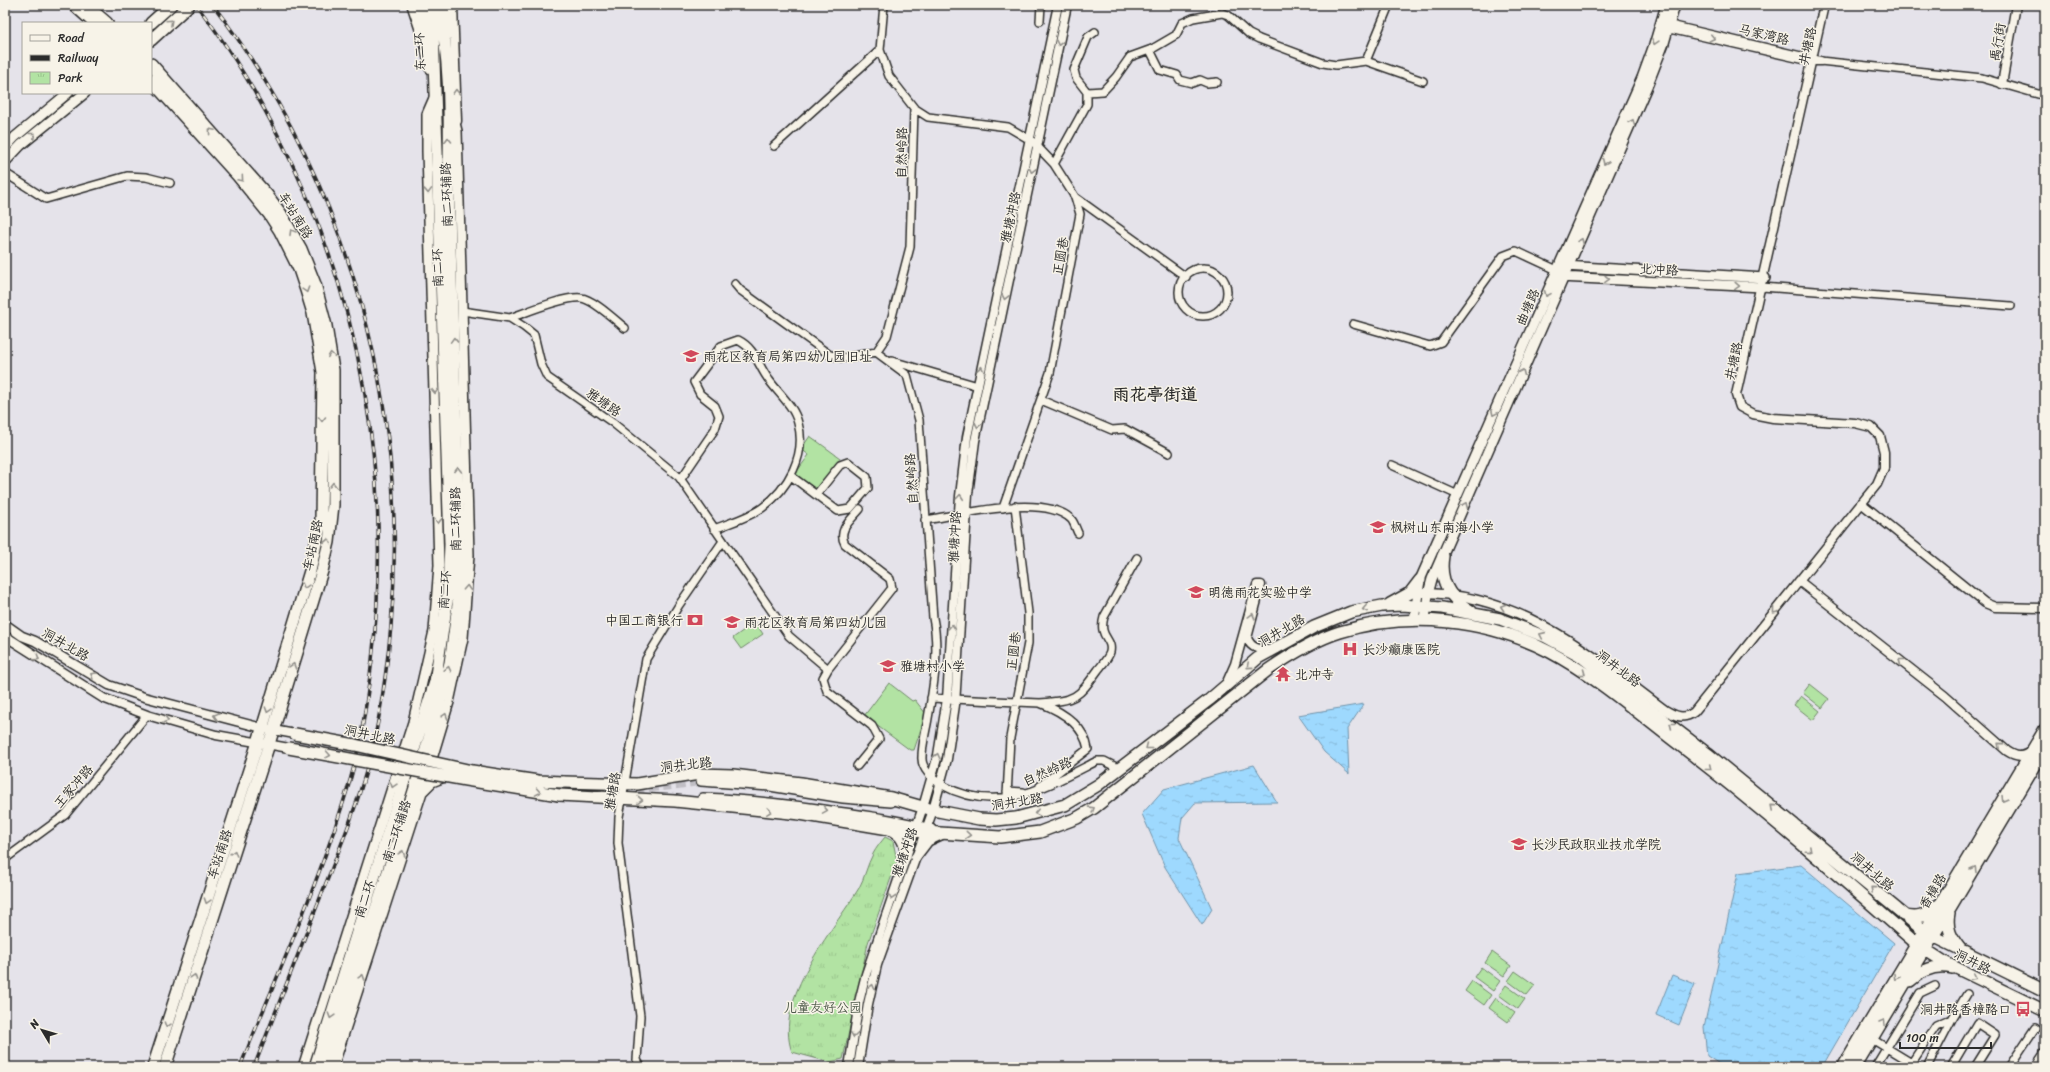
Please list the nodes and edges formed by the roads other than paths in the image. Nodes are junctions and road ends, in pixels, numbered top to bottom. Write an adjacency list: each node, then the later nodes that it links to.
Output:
1 (74, 5): 21 (main road)
2 (86, 5): 22 (main road)
3 (171, 5): 23 (main road)
4 (189, 5): 26 (main road, one-way to 4)
5 (413, 5): 33 (main road)
6 (421, 5): 27 (main road)
7 (453, 5): 45 (street, one-way to 7)
8 (884, 5): 28 (street)
9 (1041, 5): 20 (street)
10 (1058, 5): 46 (street, 雅塘冲路)
11 (1067, 5): 48 (street, 雅塘冲路, one-way to 48)
12 (1389, 5): 31 (street)
13 (1666, 5): 24 (main road, 曲塘路)
14 (1675, 5): 24 (main road, 曲塘路)
15 (1824, 5): 30 (street, 井塘路)
16 (1828, 5): 30 (street, 井塘路)
17 (2013, 5): 36 (street, 禹行街)
18 (2016, 5): 36 (street, 禹行街)
19 (439, 6): 27 (main road, 东二环); 41 (main road, 东二环)
20 (1040, 21)
21 (93, 22)
22 (106, 22)
23 (152, 22)
24 (1665, 26): 30 (street, 马家湾路); 55 (main road, 曲塘路, one-way to 24); 56 (main road, 曲塘路, one-way to 56)
25 (1095, 32): 38 (street)
26 (152, 39)
27 (433, 50): 33 (main road, 东二环)
28 (880, 50): 44 (street); 47 (street)
29 (1150, 50): 31 (street); 35 (street); 38 (street)
30 (1816, 60): 36 (street); 59 (street, 井塘路)
31 (1366, 61): 34 (street)
32 (152, 65): 82 (main road, 车站南路, one-way to 32)
33 (434, 79): 43 (main road, 东二环)
34 (1423, 81)
35 (1217, 82)
36 (2000, 83): 42 (street)
37 (154, 84): 82 (main road, 车站南路, one-way to 82)
38 (1087, 92): 51 (street)
39 (67, 94): 49 (main road)
40 (84, 94): 50 (main road, one-way to 40)
41 (448, 96): 45 (main road, 南二环辅路); 161 (main road, 南二环, one-way to 41)
42 (2045, 96)
43 (434, 98): 159 (main road, 南二环辅路, one-way to 159); 160 (main road, 南二环, one-way to 160)
44 (914, 108): 46 (street, 正圆巷); 66 (street, 自然岭路)
45 (457, 131): 62 (main road, 南二环辅路)
46 (1030, 140): 48 (street, 正圆巷); 68 (street, 雅塘冲路, one-way to 46)
47 (774, 146)
48 (1037, 146): 51 (street, 正圆巷); 80 (street, 雅塘冲路, one-way to 80)
49 (5, 148)
50 (5, 162)
51 (1054, 164): 54 (street, 正圆巷)
52 (5, 173): 53 (street)
53 (170, 183)
54 (1075, 196): 57 (street); 69 (street, 正圆巷)
55 (1570, 266): 56 (main road, 北冲路); 58 (main road, 曲塘路); 59 (main road, 北冲路)
56 (1557, 271): 58 (main road, 北冲路); 64 (street); 75 (main road, 曲塘路, one-way to 75)
57 (1186, 277): 57 (street)
58 (1565, 277): 59 (main road, 北冲路, one-way to 59); 86 (main road, 曲塘路, one-way to 58)
59 (1762, 283): 61 (street); 76 (street, 井塘路)
60 (735, 284): 66 (street)
61 (2010, 306)
62 (462, 311): 63 (street, 雅塘路); 116 (main road, 南二环辅路, one-way to 62)
63 (510, 318): 65 (street); 73 (street, 雅塘路)
64 (1353, 324)
65 (625, 328)
66 (876, 352): 67 (street, 自然岭路)
67 (890, 361): 68 (street); 81 (street, 自然岭路)
68 (978, 386): 80 (street, 雅塘冲路, one-way to 68)
69 (1041, 400): 70 (street); 78 (street, 正圆巷)
70 (1169, 454)
71 (1392, 464): 75 (street)
72 (791, 476): 73 (street); 74 (street); 83 (street)
73 (681, 479): 83 (street, 雅塘路)
74 (816, 495): 74 (street)
75 (1458, 495): 88 (main road, 曲塘路)
76 (1863, 503): 89 (street, 井塘路); 93 (street); 97 (street)
77 (1015, 506): 78 (street); 84 (street); 109 (street, 正圆巷)
78 (1004, 508): 80 (street)
79 (860, 509): 104 (street)
80 (963, 514): 81 (street); 107 (street, 雅塘冲路, one-way to 80); 108 (street, 雅塘冲路)
81 (925, 520): 106 (street, 自然岭路)
82 (326, 522): 112 (main road, 车站南路, one-way to 112); 114 (main road, 车站南路, one-way to 82)
83 (714, 529): 85 (street, 雅塘路)
84 (1078, 533)
85 (722, 541): 104 (street, 雅塘路); 125 (street, 雅塘路)
86 (1443, 556): 91 (main road, 曲塘路); 92 (main road)
87 (1137, 558): 110 (street)
88 (1420, 580): 90 (main road)
89 (1800, 582): 92 (street, 井塘路, one-way to 92); 119 (street, one-way to 89)
90 (1413, 593): 91 (street, 井塘路); 94 (main road); 95 (main road)
91 (1428, 593): 92 (street, 井塘路); 96 (main road, 曲塘路)
92 (1451, 594): 98 (main road)
93 (2045, 604)
94 (1382, 606): 95 (main road, 洞井北路); 103 (main road, 洞井北路, one-way to 103)
95 (1416, 606): 96 (main road, 洞井北路); 99 (main road)
96 (1427, 606): 98 (main road, 洞井北路); 100 (main road, 曲塘路)
97 (2045, 608)
98 (1473, 612): 139 (main road, 洞井北路, one-way to 98)
99 (1414, 620): 100 (main road, 洞井北路); 135 (main road, 洞井北路, one-way to 99)
100 (1425, 620): 140 (main road, 洞井北路, one-way to 140)
101 (5, 624): 112 (street, 洞井北路, one-way to 101)
102 (5, 636): 111 (street, 洞井北路, one-way to 111)
103 (1272, 650): 105 (main road, 洞井北路, one-way to 105); 105 (street, one-way to 105)
104 (828, 668): 121 (street)
105 (1221, 690): 122 (main road, 洞井北路, one-way to 122)
106 (931, 698): 107 (street); 123 (street, 自然岭路)
107 (947, 699): 108 (street); 123 (street, 雅塘冲路, one-way to 107)
108 (956, 699): 109 (street); 126 (street, 雅塘冲路)
109 (1017, 702): 110 (street); 128 (street, 正圆巷)
110 (1040, 704): 128 (street)
111 (147, 715): 117 (street, 洞井北路, one-way to 117); 137 (street, 王家冲路)
112 (262, 728): 114 (street, 洞井北路); 117 (main road, 车站南路)
113 (2045, 729): 119 (main road, 香樟路)
114 (274, 730): 115 (street, 洞井北路); 117 (main road, 车站南路)
115 (294, 734): 125 (main road, 洞井北路, bridge)
116 (437, 740): 127 (main road, 南二环辅路); 127 (main road)
117 (264, 743): 118 (street, 洞井北路); 157 (main road, 车站南路, one-way to 157); 158 (main road, 车站南路, one-way to 117)
118 (289, 748): 129 (main road, 洞井北路, one-way to 129, bridge)
119 (2033, 749): 138 (main road, 香樟路, one-way to 138)
120 (2045, 749): 138 (main road, 香樟路, one-way to 120)
121 (857, 766)
122 (1120, 768): 128 (street, 自然岭路); 132 (main road, 洞井北路, one-way to 132)
123 (932, 777): 126 (street, 自然岭路); 132 (street, 雅塘冲路)
124 (701, 781): 131 (main road)
125 (626, 784): 129 (street, 雅塘路); 131 (main road, 洞井北路)
126 (940, 784): 128 (street, 自然岭路); 132 (street, 雅塘冲路)
127 (422, 792): 162 (main road, 南二环辅路, one-way to 127)
128 (1007, 794)
129 (624, 798): 133 (main road, 洞井北路, one-way to 133); 163 (street, 雅塘路)
130 (703, 798): 134 (main road, one-way to 134)
131 (907, 802): 132 (main road, 洞井北路)
132 (928, 808): 134 (street, 雅塘冲路)
133 (884, 828): 134 (main road, 洞井北路); 136 (main road)
134 (920, 829): 135 (main road, 洞井北路); 136 (street, 雅塘冲路)
135 (946, 833): 136 (main road)
136 (911, 857): 164 (street, 雅塘冲路, one-way to 164); 165 (street, 雅塘冲路, one-way to 136)
137 (5, 860)
138 (1950, 899): 139 (main road); 141 (main road, 香樟路); 143 (main road)
139 (1903, 915): 141 (main road, 洞井路)
140 (1896, 926): 142 (main road, 洞井路); 144 (main road)
141 (1929, 934): 142 (main road, 香樟路); 143 (main road, 洞井路)
142 (1921, 947): 144 (main road, 香樟路); 145 (main road, 洞井路); 147 (main road, 香樟路)
143 (1964, 953): 148 (main road, 洞井路)
144 (1905, 962): 166 (main road, 香樟路, one-way to 166)
145 (1958, 969): 147 (main road); 150 (main road, 洞井路, one-way to 150)
146 (1935, 986): 154 (street)
147 (1901, 990): 153 (main road, 香樟路, one-way to 147)
148 (2045, 991)
149 (1967, 994): 151 (street)
150 (2045, 1011)
151 (1952, 1019): 156 (street); 169 (street)
152 (2035, 1028): 172 (street)
153 (1872, 1039): 154 (street); 167 (main road, 香樟路)
154 (1886, 1048): 156 (street); 168 (street)
155 (2045, 1052): 173 (street)
156 (1913, 1066)
157 (153, 1067)
158 (165, 1067)
159 (303, 1067)
160 (315, 1067)
161 (325, 1067)
162 (333, 1067)
163 (640, 1067)
164 (849, 1067)
165 (858, 1067)
166 (1842, 1067)
167 (1855, 1067)
168 (1875, 1067)
169 (1927, 1067)
170 (1951, 1067): 171 (street)
171 (1975, 1067)
172 (2009, 1067)
173 (2035, 1067)

